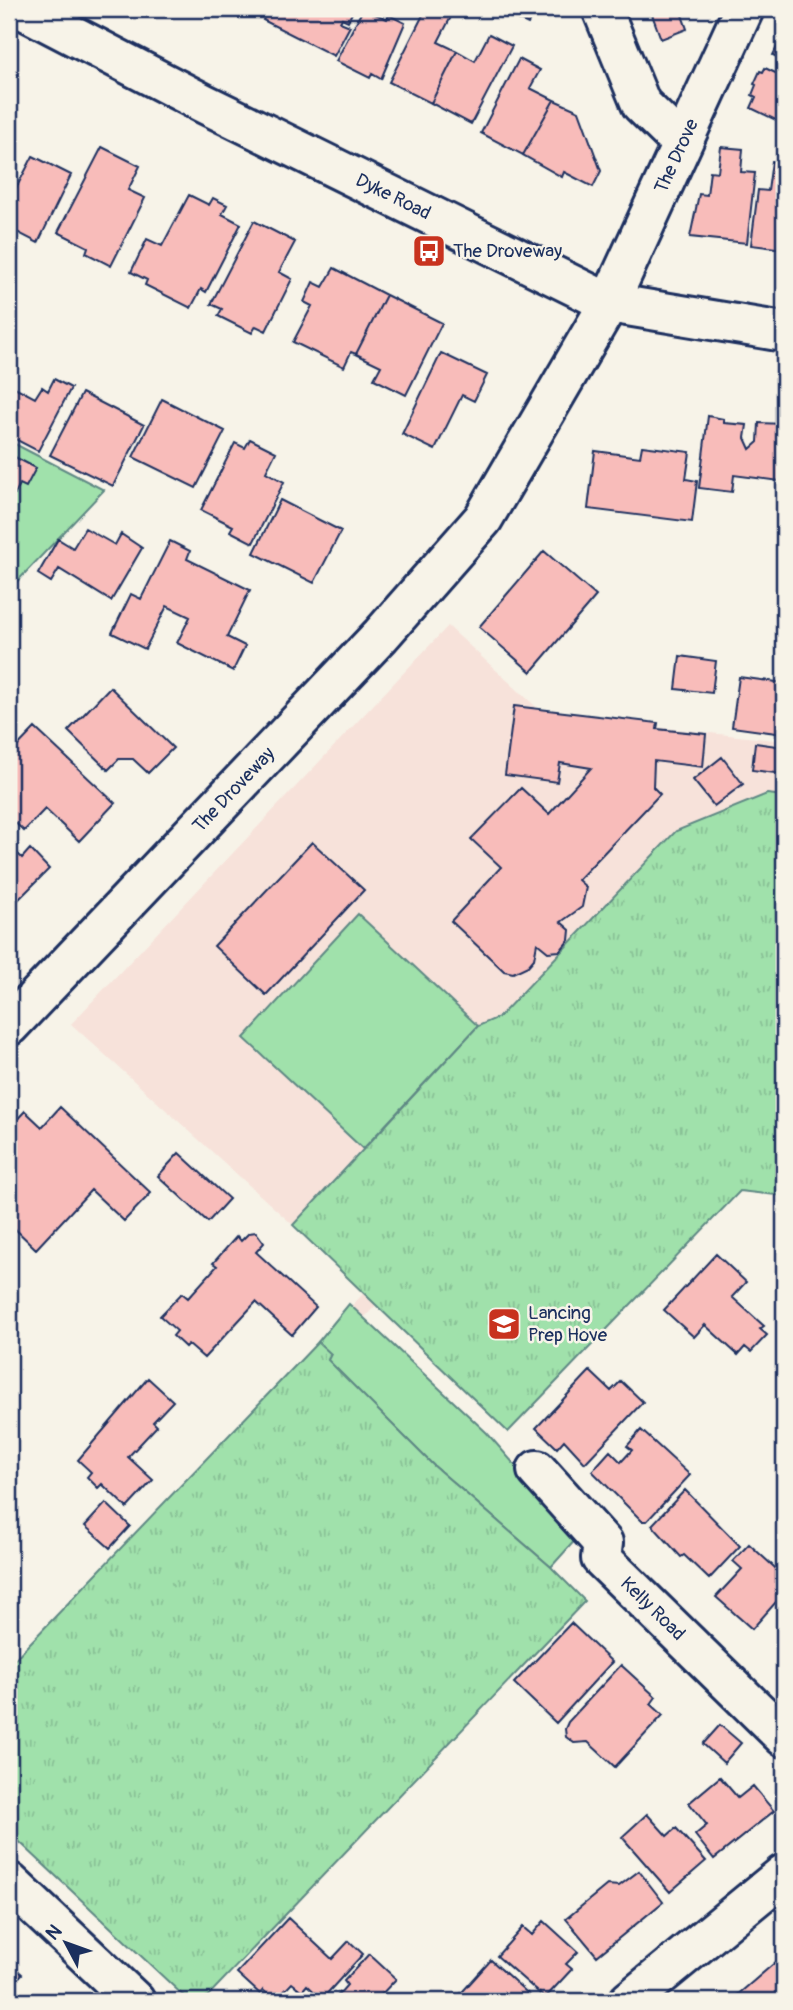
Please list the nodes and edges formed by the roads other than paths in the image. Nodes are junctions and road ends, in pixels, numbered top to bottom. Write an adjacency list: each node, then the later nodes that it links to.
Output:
1 (22, 9): 5 (street, Dyke Road)
2 (602, 9): 4 (street)
3 (744, 9): 4 (street, The Drove)
4 (681, 143): 5 (street, The Drove)
5 (609, 303): 6 (street, Dyke Road); 7 (street, The Droveway)
6 (784, 332)
7 (9, 1026)
8 (537, 1470): 9 (street, Kelly Road)
9 (784, 1737)
10 (784, 1874): 13 (street)
11 (9, 1882): 12 (street)
12 (135, 2001)
13 (629, 2001)

